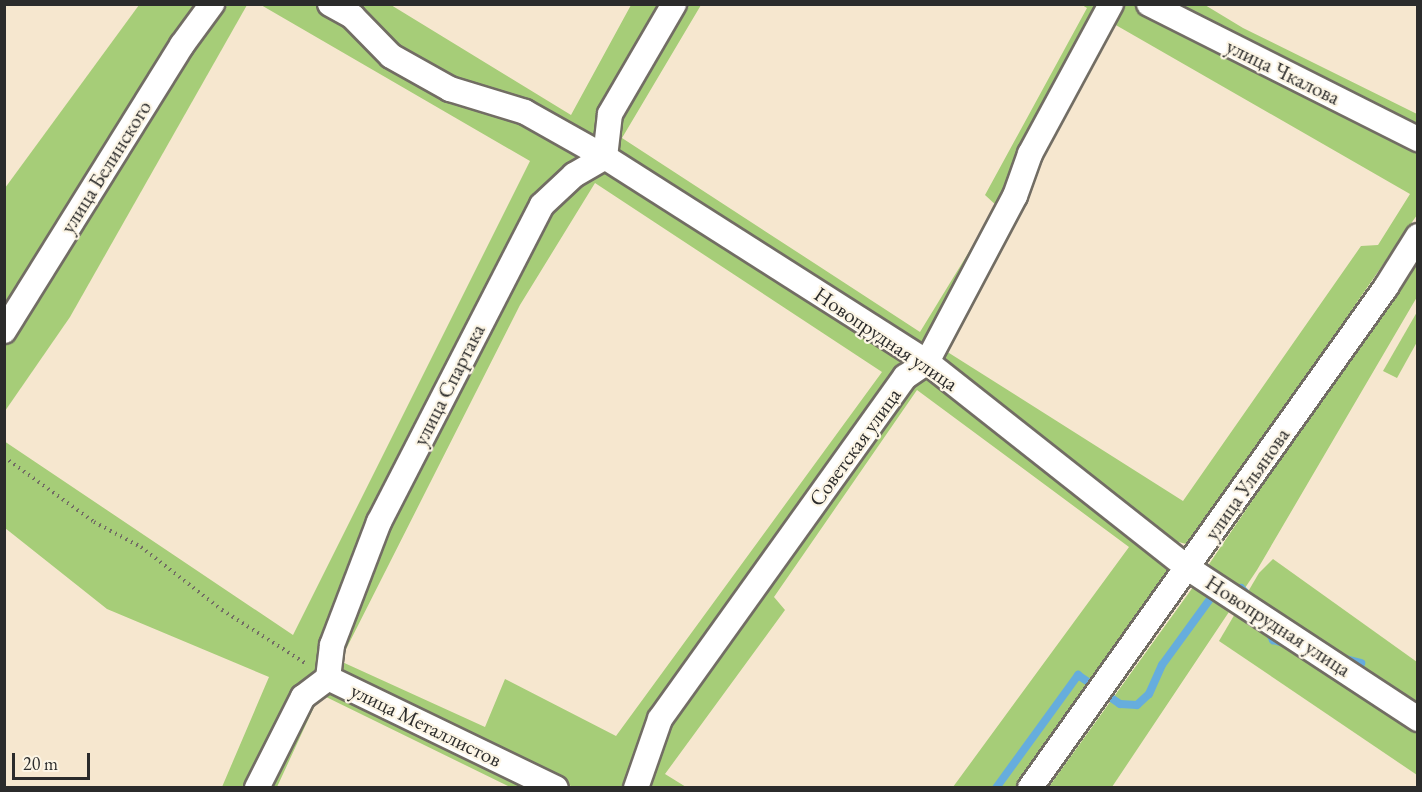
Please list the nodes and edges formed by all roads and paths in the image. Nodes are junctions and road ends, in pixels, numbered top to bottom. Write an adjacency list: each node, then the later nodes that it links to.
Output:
1 (212, 4): 9 (street, улица Белинского)
2 (330, 4): 7 (street, Новопрудная улица)
3 (674, 4): 7 (street)
4 (1111, 4): 10 (street, Советская улица)
5 (1149, 4): 6 (street, улица Чкалова)
6 (1418, 140)
7 (605, 157): 10 (street, Новопрудная улица); 13 (street, улица Спартака)
8 (1418, 236): 12 (street, улица Ульянова)
9 (4, 331)
10 (927, 362): 12 (street, Новопрудная улица); 17 (street, Советская улица)
11 (4, 457): 13 (path)
12 (1188, 568): 14 (street, Новопрудная улица); 18 (street, улица Ульянова)
13 (328, 678): 15 (street); 16 (street, улица Металлистов)
14 (1418, 719)
15 (257, 788)
16 (556, 788)
17 (636, 788)
18 (1030, 788)

